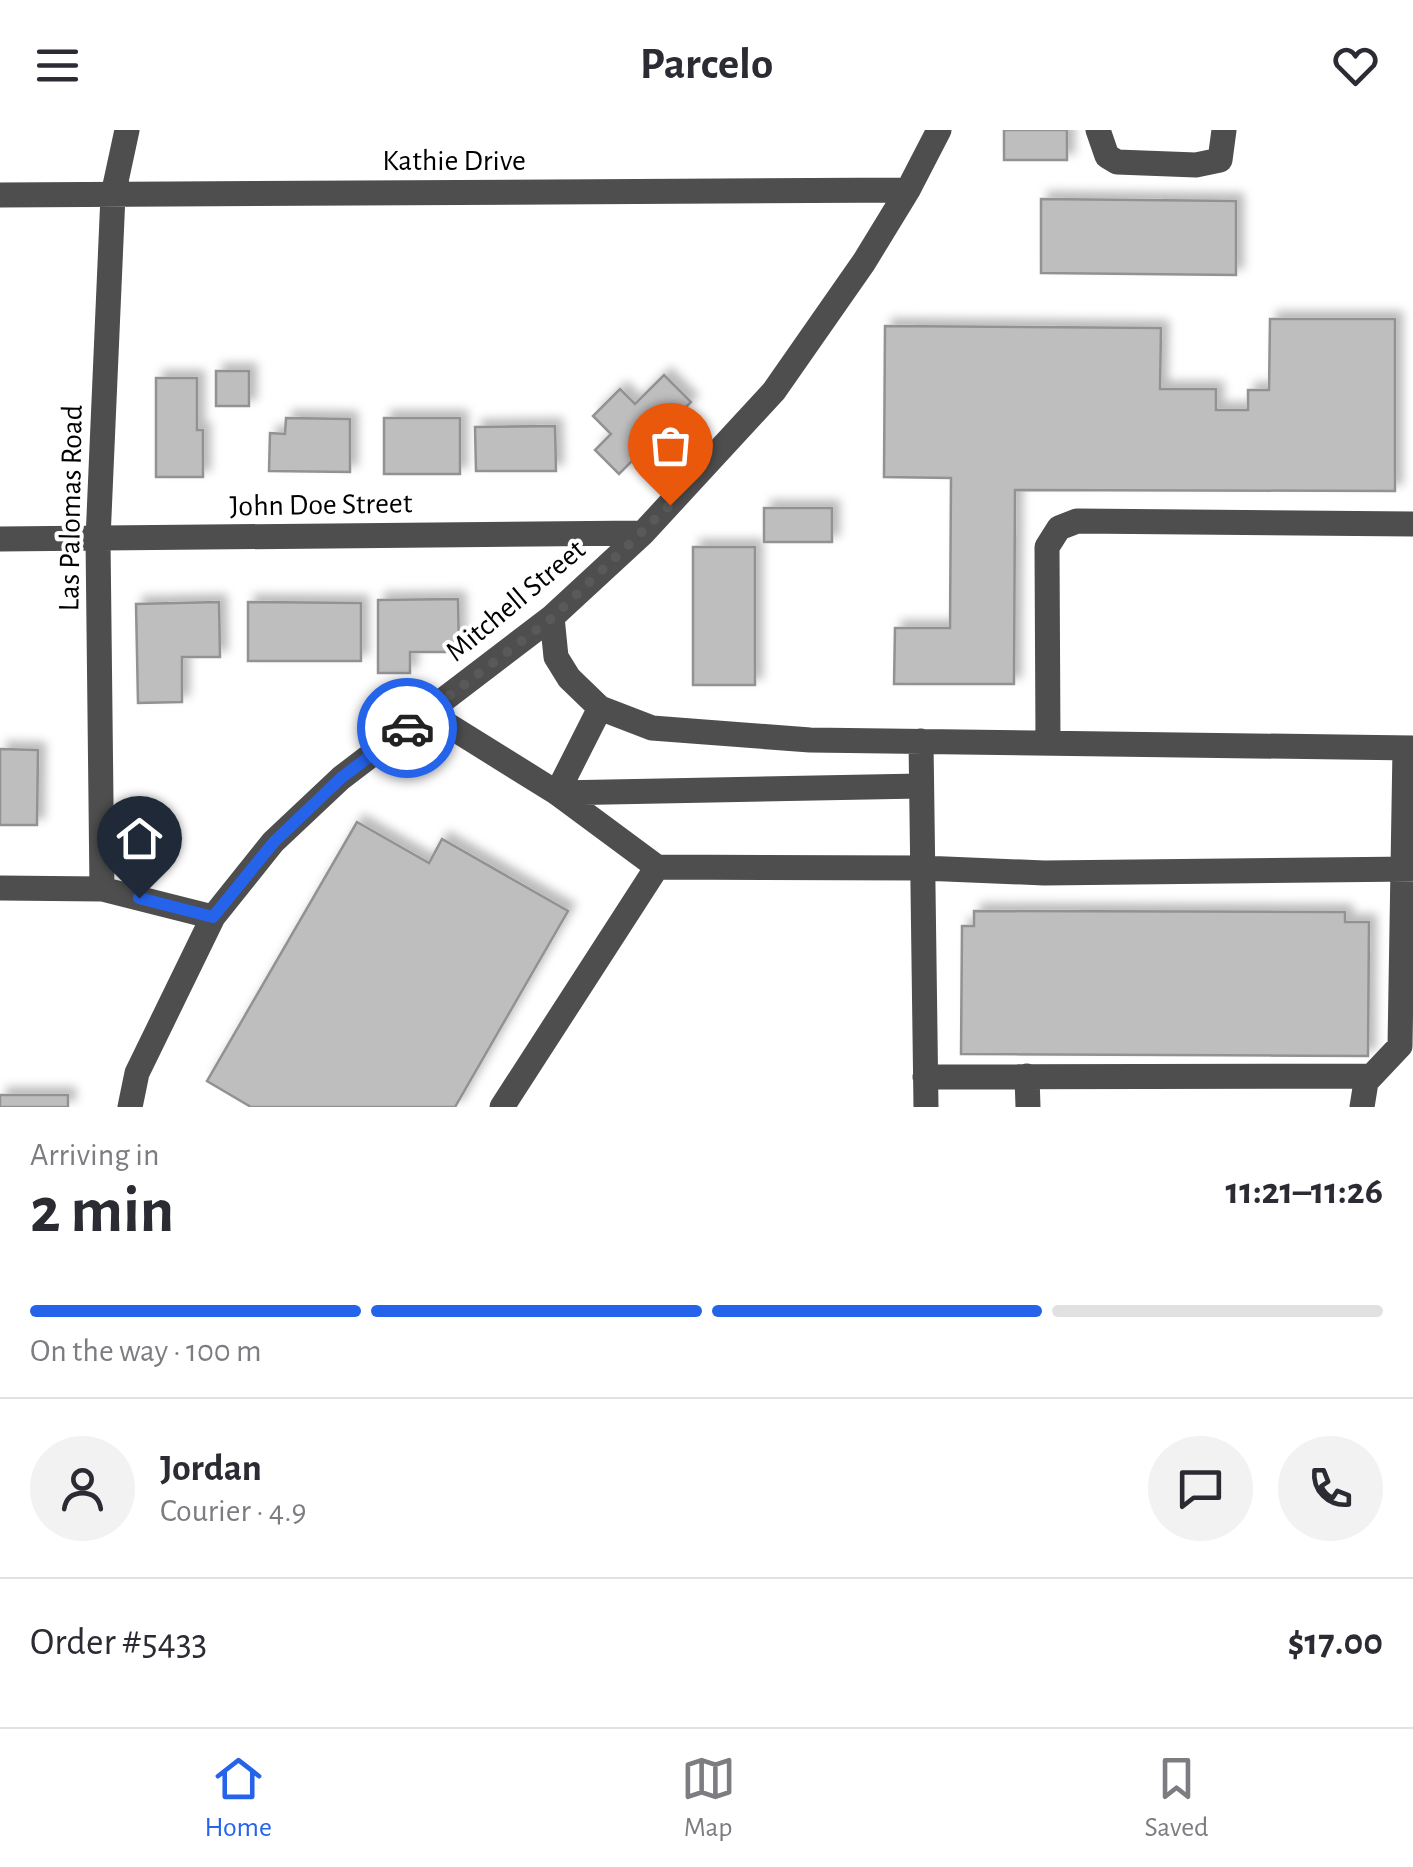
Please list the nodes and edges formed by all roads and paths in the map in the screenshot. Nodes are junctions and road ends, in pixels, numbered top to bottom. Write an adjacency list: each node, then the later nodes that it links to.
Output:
1 (128, 130): 7 (street, Las Palomas Road)
2 (940, 130): 5 (street, Mitchell Street)
3 (1098, 130): 4 (street)
4 (1224, 130)
5 (908, 190): 7 (street, Kathie Drive); 9 (street, Mitchell Street)
6 (0, 195): 7 (street, Kathie Drive)
7 (114, 195): 11 (street, Las Palomas Road)
8 (1413, 524): 16 (street)
9 (643, 533): 11 (street, John Doe Street); 12 (street, Mitchell Street)
10 (0, 539): 11 (street, John Doe Street)
11 (98, 539): 24 (street, Las Palomas Road)
12 (552, 618): 13 (street); 14 (street, Mitchell Street)
13 (600, 708): 15 (street); 19 (street)
14 (428, 712): 19 (street); 25 (street, Mitchell Street)
15 (921, 741): 16 (street); 18 (street)
16 (1048, 743): 17 (street)
17 (1409, 748): 22 (street)
18 (921, 786): 19 (street); 21 (street)
19 (557, 793): 20 (street)
20 (657, 867): 21 (street); 31 (street)
21 (922, 868): 22 (street); 27 (street)
22 (1408, 869): 26 (street)
23 (0, 888): 24 (street)
24 (102, 889): 25 (street)
25 (213, 917): 30 (street, Mitchell Street)
26 (1406, 1036): 29 (street)
27 (925, 1076): 28 (street); 32 (street)
28 (1027, 1076): 29 (street); 33 (street)
29 (1371, 1076): 34 (street)
30 (130, 1107)
31 (502, 1107)
32 (926, 1107)
33 (1028, 1107)
34 (1362, 1107)

